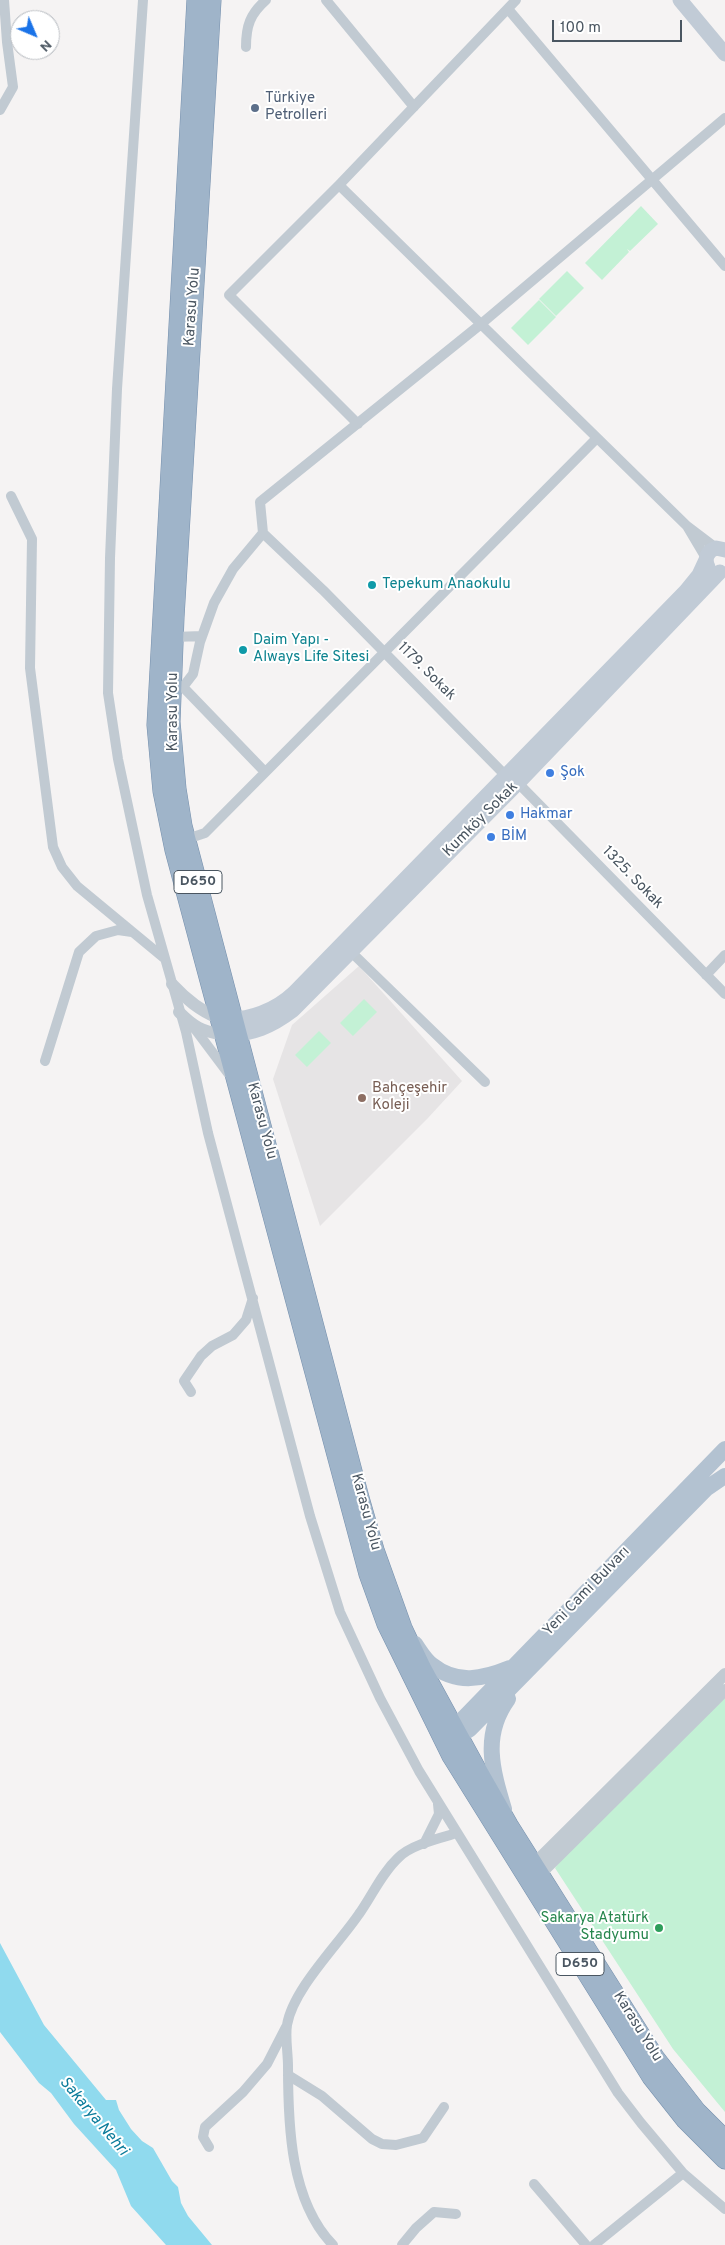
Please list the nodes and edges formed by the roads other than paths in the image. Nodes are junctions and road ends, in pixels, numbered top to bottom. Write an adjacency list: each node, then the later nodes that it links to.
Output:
1 (4, 0): 15 (street)
2 (142, 0): 37 (street)
3 (196, 0): 43 (highway)
4 (212, 0): 28 (highway, Karasu Yolu / D650)
5 (266, 0): 12 (street)
6 (326, 0): 14 (street)
7 (516, 0): 10 (street)
8 (680, 0): 13 (main road)
9 (692, 0): 11 (main road)
10 (508, 9): 14 (street); 17 (street)
11 (725, 40)
12 (246, 47)
13 (725, 54)
14 (414, 107): 18 (street)
15 (0, 110)
16 (725, 118): 17 (street)
17 (652, 180): 19 (street); 20 (street)
18 (339, 185): 20 (street); 21 (street)
19 (725, 266)
20 (481, 324): 21 (street); 22 (street)
21 (358, 424): 24 (street)
22 (597, 438): 25 (street); 29 (street)
23 (12, 496): 34 (street)
24 (263, 533): 27 (street); 29 (street, 1179. Sokak)
25 (716, 551): 26 (main road); 32 (main road, Kumköy Sokak)
26 (723, 571): 32 (main road, Kumköy Sokak)
27 (202, 636): 28 (street); 30 (street)
28 (174, 637): 30 (highway, Karasu Yolu / D650)
29 (384, 652): 31 (street); 32 (street, 1179. Sokak)
30 (178, 690): 31 (street); 33 (highway, Karasu Yolu / D650)
31 (265, 772): 33 (street)
32 (512, 779): 35 (main road, Kumköy Sokak); 38 (street, 1325. Sokak)
33 (187, 839): 43 (highway, Karasu Yolu / D650)
34 (134, 932): 37 (street); 44 (street)
35 (347, 948): 43 (main road, Kumköy Sokak); 45 (street)
36 (725, 955): 38 (street)
37 (165, 959): 39 (street)
38 (706, 975): 40 (street, 1325. Sokak)
39 (172, 984): 41 (street); 43 (street)
40 (725, 994)
41 (180, 1012): 42 (street); 47 (street)
42 (191, 1025): 43 (street); 46 (street)
43 (228, 1027): 46 (highway); 51 (highway, Karasu Yolu / D650)
44 (45, 1061)
45 (485, 1082)
46 (236, 1085): 55 (highway)
47 (253, 1297): 48 (street); 56 (street)
48 (191, 1392)
49 (724, 1455): 52 (main road, Yeni Cami Bulvarı)
50 (725, 1476): 52 (main road, Yeni Cami Bulvarı)
51 (403, 1628): 52 (main road); 55 (highway, Karasu Yolu / D650)
52 (524, 1667): 55 (main road, Yeni Cami Bulvarı); 57 (main road)
53 (725, 1674): 60 (street)
54 (725, 1690): 60 (street)
55 (450, 1732): 57 (highway, Karasu Yolu / D650); 66 (highway, Karasu Yolu / D650)
56 (438, 1803): 58 (street); 59 (street)
57 (509, 1825): 60 (highway, Karasu Yolu / D650)
58 (457, 1833): 59 (street); 67 (street)
59 (424, 1844): 61 (street)
60 (537, 1869): 64 (highway, Karasu Yolu / D650)
61 (287, 2024): 62 (street); 65 (street)
62 (288, 2075): 63 (street); 71 (street)
63 (444, 2107)
64 (725, 2139)
65 (209, 2147)
66 (725, 2160)
67 (683, 2173): 69 (street); 74 (street)
68 (534, 2184): 73 (street)
69 (725, 2209)
70 (456, 2214): 72 (street)
71 (334, 2245)
72 (402, 2245)
73 (586, 2245)
74 (594, 2245)

